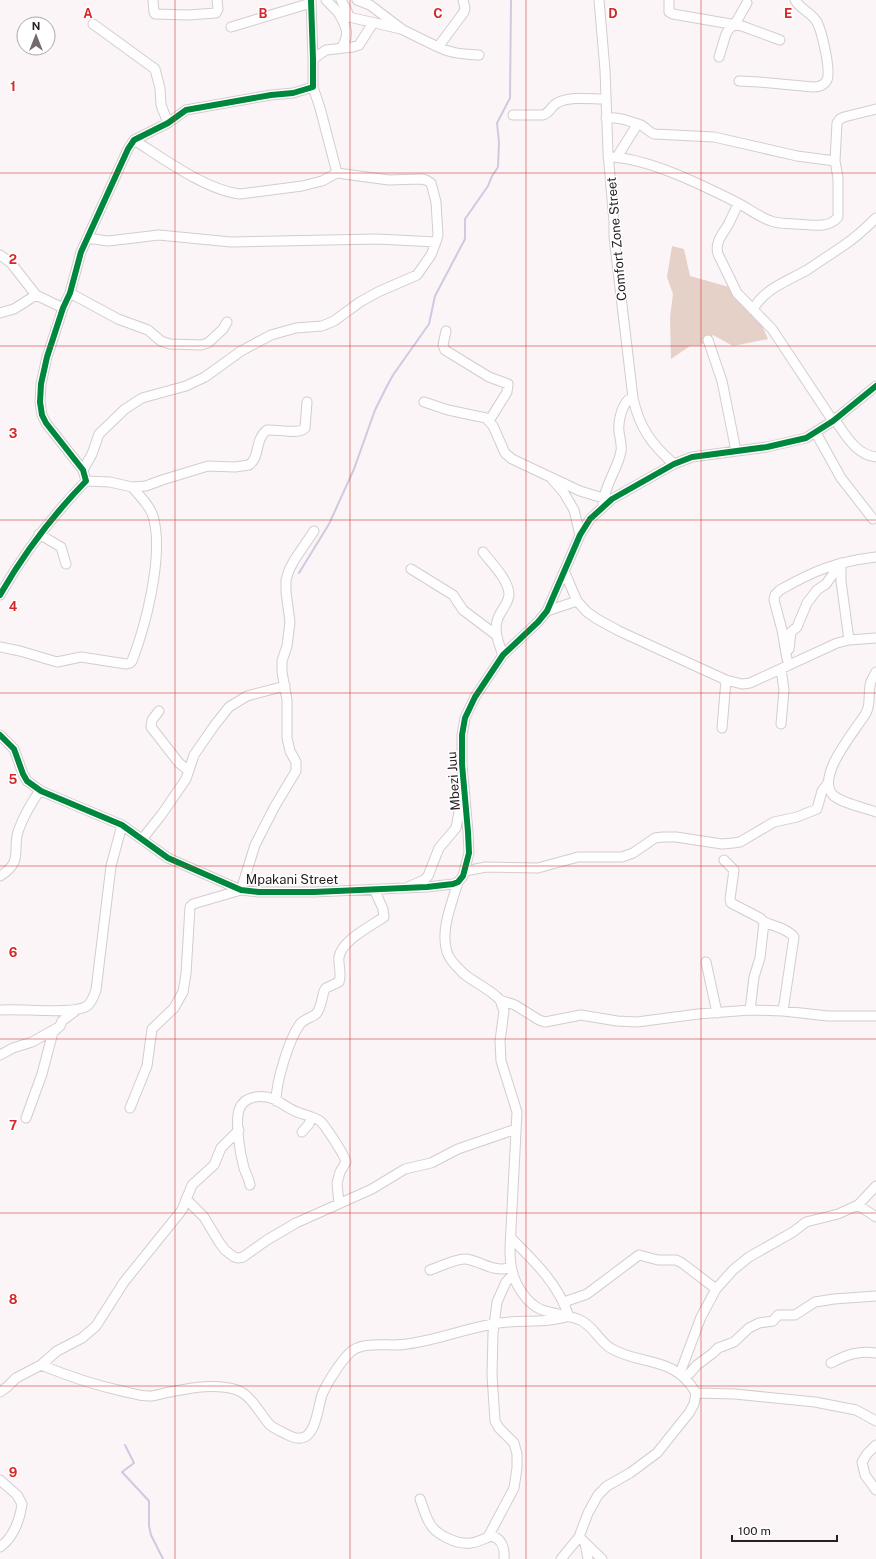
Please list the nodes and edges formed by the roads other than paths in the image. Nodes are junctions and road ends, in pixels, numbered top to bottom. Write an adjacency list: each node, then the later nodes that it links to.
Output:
1 (153, 0): 2 (street)
2 (217, 0)
3 (326, 0): 12 (street)
4 (341, 0): 13 (street)
5 (357, 0): 14 (street)
6 (463, 0): 21 (street)
7 (599, 0): 28 (street, Comfort Zone Street)
8 (670, 0): 16 (street)
9 (795, 0): 26 (street)
10 (311, 2): 18 (street); 25 (street)
11 (747, 3): 16 (street)
12 (338, 12): 13 (street); 22 (street)
13 (349, 17): 17 (street)
14 (387, 17): 17 (street); 19 (street)
15 (93, 24): 32 (street)
16 (735, 24): 20 (street); 24 (street)
17 (378, 25): 19 (street); 22 (street)
18 (231, 27)
19 (403, 30): 21 (street)
20 (780, 40)
21 (438, 47): 23 (street)
22 (340, 48): 25 (street)
23 (479, 55)
24 (719, 57)
25 (313, 59): 27 (street)
26 (739, 81)
27 (313, 87): 32 (street); 37 (street)
28 (606, 99): 30 (street); 31 (street, Comfort Zone Street)
29 (876, 109): 36 (street)
30 (513, 115)
31 (606, 118): 33 (street); 35 (street, Comfort Zone Street)
32 (168, 123): 34 (street)
33 (637, 124): 35 (street); 36 (street)
34 (134, 140): 37 (street); 40 (street)
35 (613, 157): 38 (street); 52 (street, Comfort Zone Street)
36 (835, 161): 38 (street)
37 (337, 174): 41 (street)
38 (738, 203): 46 (street)
39 (876, 218): 46 (street)
40 (87, 238): 41 (street); 43 (street)
41 (436, 242): 61 (street)
42 (0, 255): 44 (street)
43 (70, 293): 45 (street); 48 (street)
44 (36, 295): 45 (street); 47 (street)
45 (62, 308): 61 (street)
46 (753, 310): 55 (street)
47 (0, 313)
48 (227, 322)
49 (446, 330): 56 (street)
50 (708, 340): 58 (street)
51 (876, 386): 55 (street)
52 (633, 398): 60 (street, Comfort Zone Street); 65 (street)
53 (307, 402): 64 (street)
54 (424, 402): 56 (street)
55 (834, 420): 57 (street); 59 (street)
56 (489, 421): 62 (street)
57 (816, 433): 58 (street); 66 (street)
58 (736, 451): 60 (street)
59 (876, 457)
60 (674, 464): 65 (street)
61 (83, 470): 63 (street)
62 (550, 476): 65 (street); 69 (street)
63 (85, 480): 64 (street); 68 (street)
64 (132, 487): 82 (street)
65 (603, 503): 69 (street)
66 (873, 519)
67 (314, 531): 88 (street)
68 (39, 534): 73 (street); 76 (street)
69 (580, 535): 75 (street)
70 (484, 552): 79 (street)
71 (876, 557): 72 (street)
72 (841, 563): 81 (street); 84 (street); 84 (street)
73 (66, 564)
74 (412, 569): 79 (street)
75 (565, 573): 77 (street); 78 (street)
76 (0, 595)
77 (577, 601): 78 (street); 87 (street)
78 (547, 611): 83 (street, Mbezi Juu)
79 (496, 635): 83 (street)
80 (876, 638): 81 (street)
81 (849, 640): 84 (street)
82 (0, 647)
83 (503, 655): 95 (street, Mbezi Juu)
84 (791, 661): 85 (street)
85 (781, 668): 87 (street); 90 (street)
86 (876, 672): 94 (street)
87 (726, 680): 91 (street)
88 (285, 686): 93 (street); 106 (street)
89 (159, 711): 93 (street)
90 (781, 724)
91 (722, 728)
92 (0, 735): 96 (street, Mpakani Street)
93 (189, 772): 99 (street)
94 (828, 782): 97 (street); 101 (street)
95 (464, 787): 101 (street, Mbezi Juu); 104 (street)
96 (40, 790): 98 (street, Mpakani Street); 102 (street)
97 (876, 812)
98 (122, 825): 99 (street, Mpakani Street); 110 (street)
99 (143, 838): 106 (street, Mpakani Street)
100 (724, 860): 107 (street)
101 (465, 871): 103 (street)
102 (0, 876)
103 (458, 882): 104 (street, Mpakani Street); 109 (street)
104 (405, 888): 105 (street, Mpakani Street)
105 (374, 889): 106 (street, Mpakani Street); 118 (street)
106 (241, 890): 119 (street)
107 (764, 922): 112 (street); 113 (street)
108 (706, 962): 114 (street)
109 (500, 1000): 114 (street); 122 (street)
110 (78, 1009): 111 (street); 116 (street)
111 (0, 1010)
112 (750, 1010): 113 (street); 114 (street)
113 (783, 1011): 115 (street)
114 (717, 1013)
115 (876, 1016)
116 (60, 1026): 117 (street); 121 (street)
117 (0, 1056)
118 (276, 1100): 120 (street); 123 (street)
119 (130, 1108)
120 (311, 1117): 124 (street); 128 (street)
121 (26, 1118)
122 (516, 1128): 128 (street); 131 (street)
123 (239, 1130): 125 (street); 127 (street)
124 (302, 1132)
125 (250, 1185)
126 (876, 1186): 129 (street)
127 (186, 1199): 128 (street); 141 (street)
128 (339, 1204)
129 (858, 1205): 130 (street); 134 (street)
130 (876, 1218)
131 (512, 1238): 133 (street); 136 (street)
132 (430, 1270): 133 (street)
133 (512, 1272): 137 (street); 138 (street)
134 (716, 1289): 136 (street); 142 (street)
135 (876, 1296): 142 (street)
136 (564, 1302): 137 (street)
137 (568, 1317): 138 (street); 142 (street)
138 (494, 1324): 141 (street); 150 (street)
139 (876, 1353): 140 (street)
140 (831, 1362)
141 (41, 1365): 144 (street)
142 (685, 1373): 143 (street)
143 (694, 1390): 145 (street); 151 (street)
144 (0, 1392)
145 (876, 1421)
146 (876, 1445): 148 (street)
147 (0, 1480): 152 (street)
148 (876, 1490)
149 (420, 1499): 150 (street)
150 (488, 1537): 153 (street)
151 (582, 1540): 154 (street); 155 (street); 156 (street)
152 (0, 1547)
153 (504, 1559)
154 (560, 1559)
155 (588, 1559)
156 (602, 1559)

